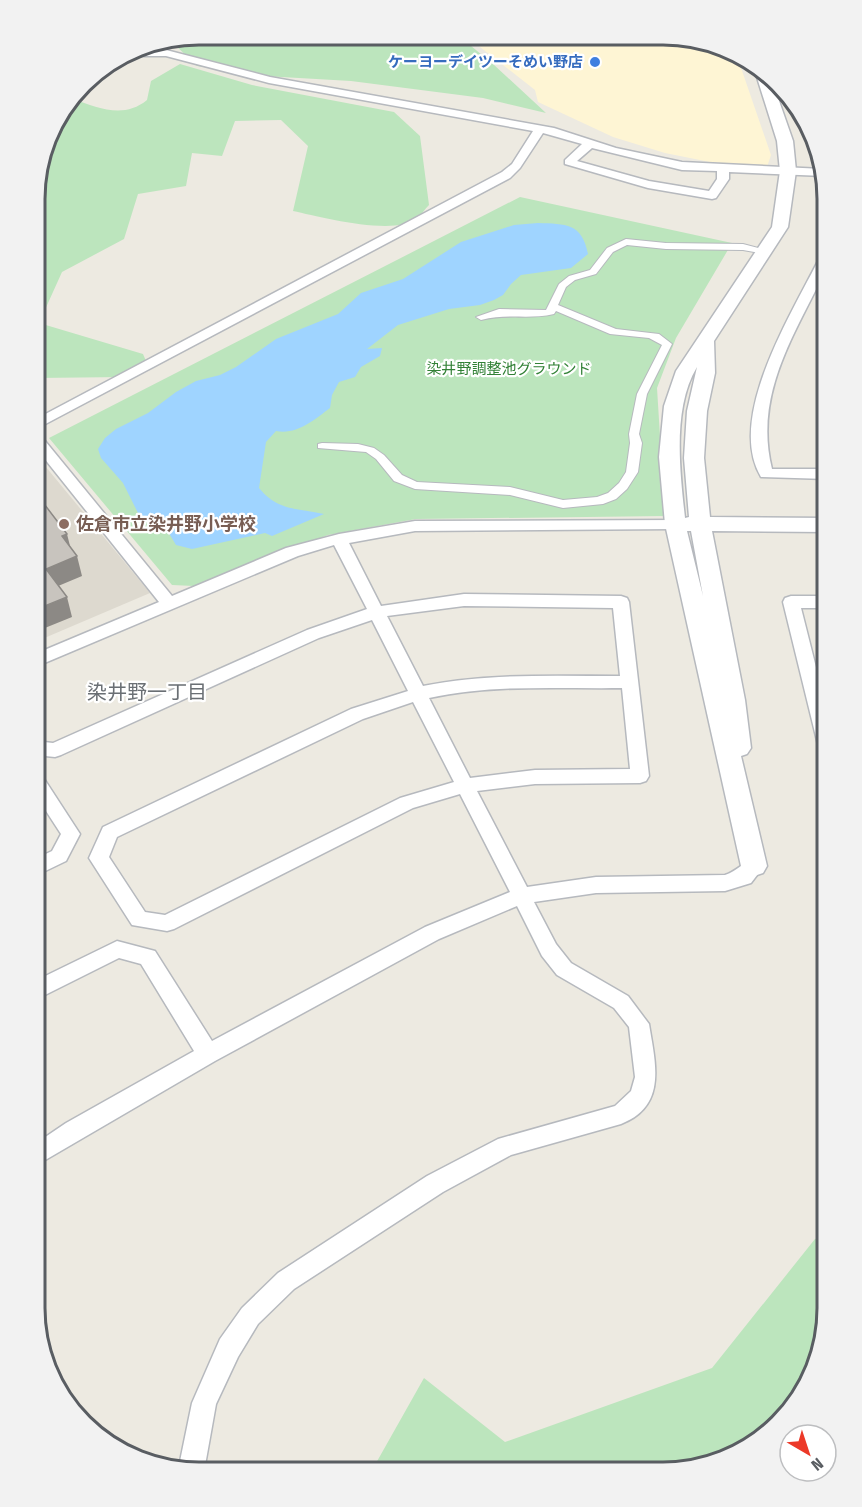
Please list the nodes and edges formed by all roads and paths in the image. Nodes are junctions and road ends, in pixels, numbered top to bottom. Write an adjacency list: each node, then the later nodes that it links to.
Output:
1 (168, 48): 3 (street)
2 (767, 86): 6 (street)
3 (540, 129): 4 (street); 13 (street)
4 (590, 143): 5 (street); 5 (street)
5 (723, 168): 6 (street)
6 (788, 171): 7 (street); 8 (street)
7 (815, 172)
8 (765, 251): 10 (street); 12 (street)
9 (817, 277): 16 (street)
10 (554, 307): 11 (street); 14 (street)
11 (481, 317)
12 (705, 341): 17 (street); 18 (street)
13 (45, 420)
14 (322, 446)
15 (45, 450): 22 (street)
16 (817, 474)
17 (675, 524): 18 (street); 20 (street); 32 (street)
18 (700, 525): 19 (street); 32 (street)
19 (817, 525)
20 (339, 539): 22 (street); 23 (street)
21 (817, 602): 27 (street)
22 (169, 604): 24 (street)
23 (376, 612): 25 (street); 26 (street); 28 (street)
24 (45, 657)
25 (629, 682): 26 (street); 29 (street)
26 (417, 694): 29 (street); 29 (street)
27 (817, 705)
28 (45, 749)
29 (463, 786): 33 (street)
30 (45, 794): 31 (street)
31 (45, 863)
32 (754, 866): 33 (street)
33 (521, 897): 35 (street); 37 (street)
34 (45, 986): 35 (street)
35 (208, 1054): 36 (street)
36 (45, 1150)
37 (193, 1462)

